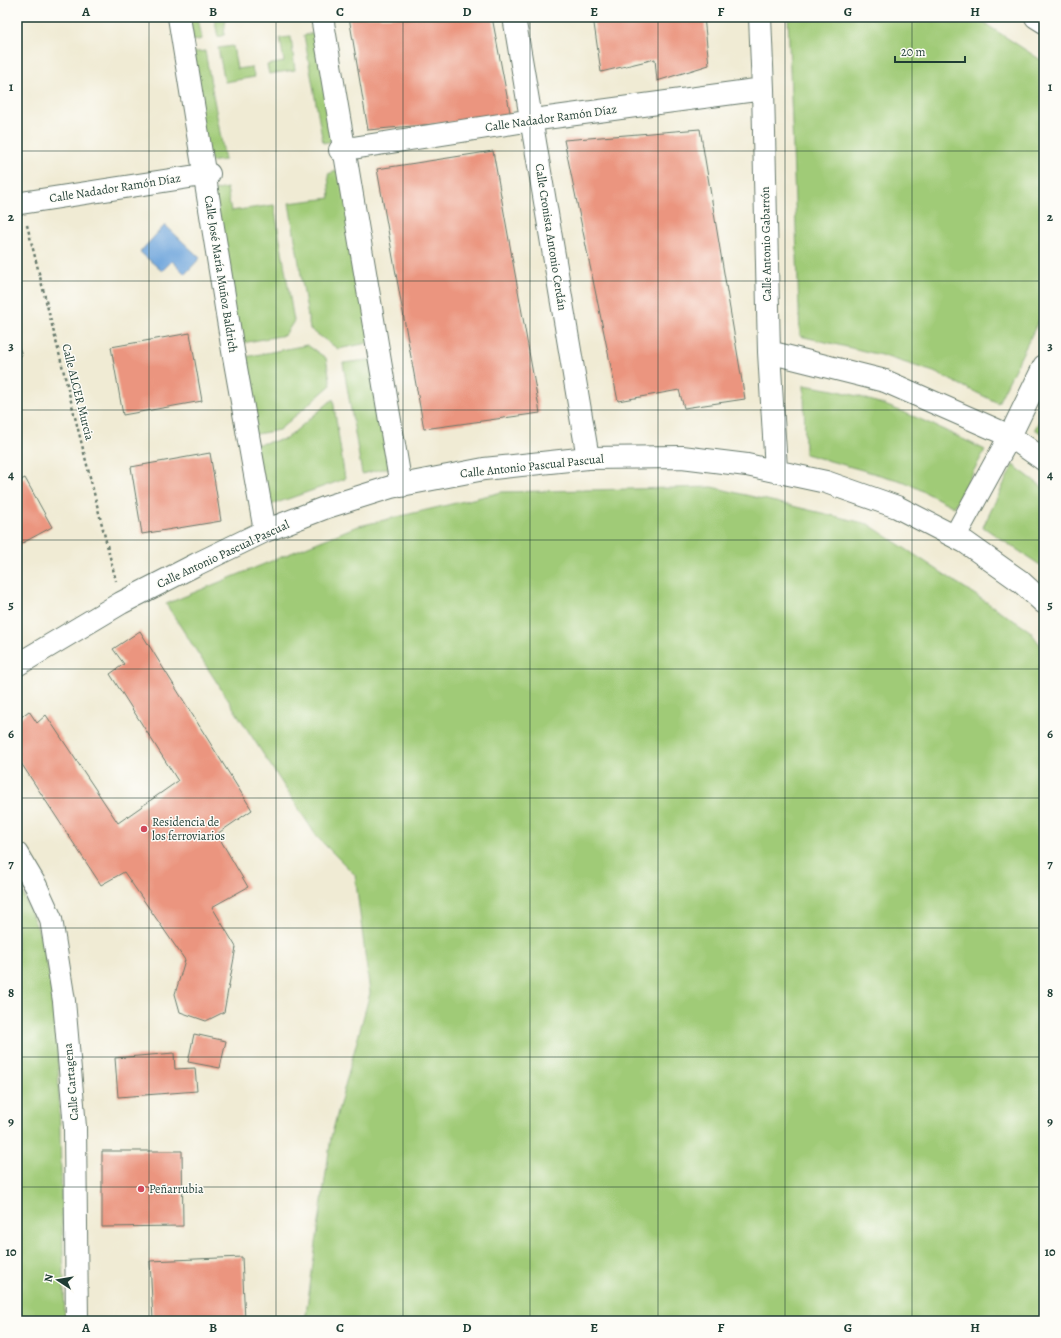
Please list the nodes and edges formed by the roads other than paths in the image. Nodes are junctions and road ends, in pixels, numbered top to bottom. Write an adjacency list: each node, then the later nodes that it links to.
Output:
1 (179, 17): 10 (street, Calle José María Muñoz Baldrich)
2 (514, 17): 8 (street, Calle Cronista Antonio Cerdán)
3 (760, 17): 7 (street, Calle Antonio Gabarrón)
4 (1036, 17): 5 (street)
5 (1044, 22)
6 (322, 23): 9 (street)
7 (763, 89): 8 (street, Calle Nadador Ramón Díaz); 12 (street, Calle Antonio Gabarrón)
8 (532, 120): 9 (street, Calle Nadador Ramón Díaz); 15 (street, Calle Cronista Antonio Cerdán)
9 (342, 150): 18 (street)
10 (207, 174): 11 (street, Calle Nadador Ramón Díaz); 19 (street, Calle José María Muñoz Baldrich)
11 (21, 203)
12 (769, 352): 14 (street); 17 (street, Calle Antonio Gabarrón)
13 (1044, 366): 14 (street)
14 (1010, 436): 16 (street); 20 (street)
15 (588, 458): 17 (street, Calle Antonio Pascual Pascual); 18 (street, Calle Antonio Pascual Pascual)
16 (1044, 460)
17 (776, 470): 20 (street, Calle Antonio Pascual Pascual)
18 (401, 486): 19 (street, Calle Antonio Pascual Pascual)
19 (265, 531): 22 (street, Calle Antonio Pascual Pascual)
20 (955, 536): 21 (street, Calle Antonio Pascual Pascual)
21 (1044, 603)
22 (17, 665)
23 (17, 854): 24 (street, Calle Cartagena)
24 (77, 1321)

